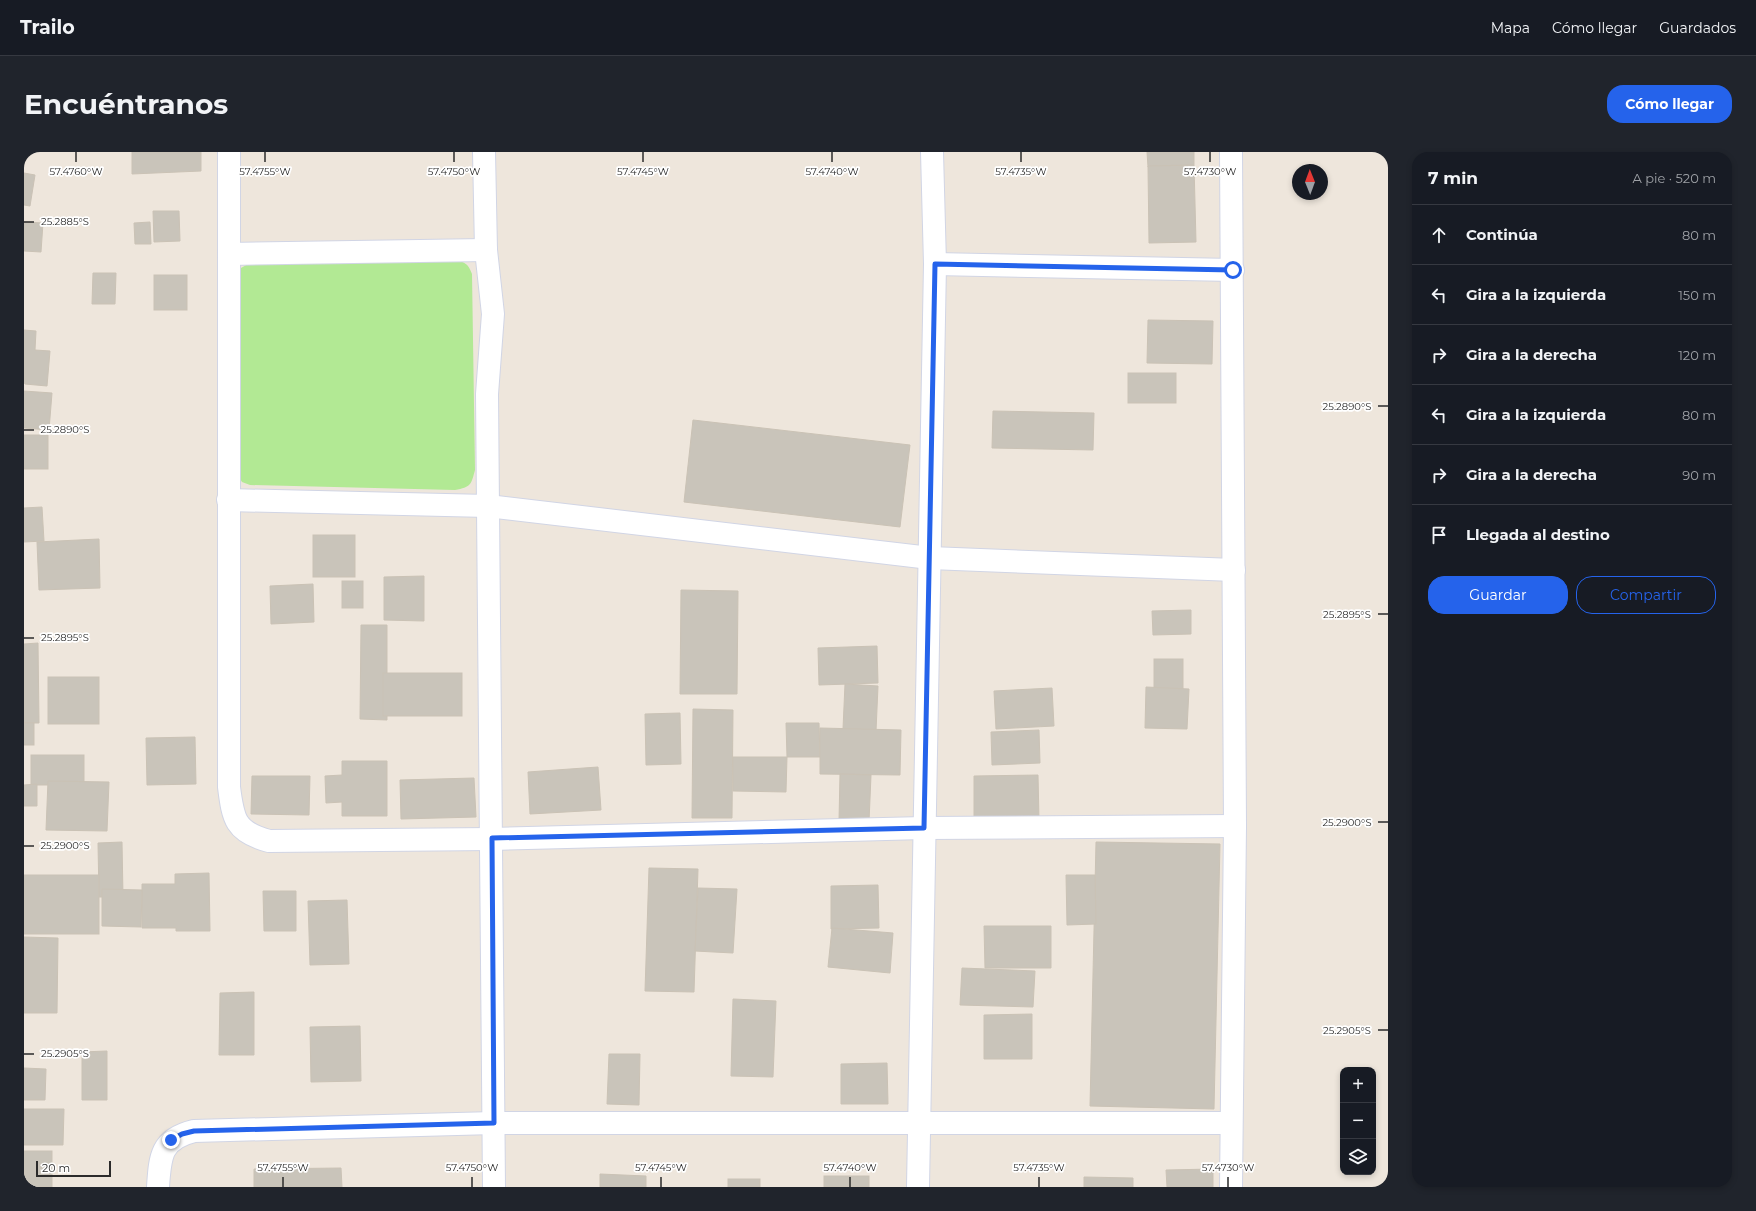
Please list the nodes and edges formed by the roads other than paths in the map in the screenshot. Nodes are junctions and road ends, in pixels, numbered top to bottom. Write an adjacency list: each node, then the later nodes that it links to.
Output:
1 (229, 152): 6 (street)
2 (484, 152): 5 (street)
3 (932, 152): 7 (street)
4 (1231, 152): 8 (street)
5 (486, 250): 6 (street); 10 (street)
6 (229, 254): 9 (street)
7 (935, 264): 8 (street); 11 (street)
8 (1233, 270): 12 (street)
9 (228, 500): 10 (street); 15 (street)
10 (488, 506): 11 (street); 15 (street)
11 (930, 558): 12 (street); 14 (street)
12 (1234, 570): 13 (street)
13 (1235, 826): 14 (street); 18 (street)
14 (924, 828): 15 (street); 17 (street)
15 (492, 838): 16 (street)
16 (494, 1123): 17 (street); 19 (street); 20 (street)
17 (919, 1123): 18 (street); 21 (street)
18 (1231, 1123): 22 (street)
19 (158, 1187)
20 (494, 1187)
21 (918, 1187)
22 (1231, 1187)

